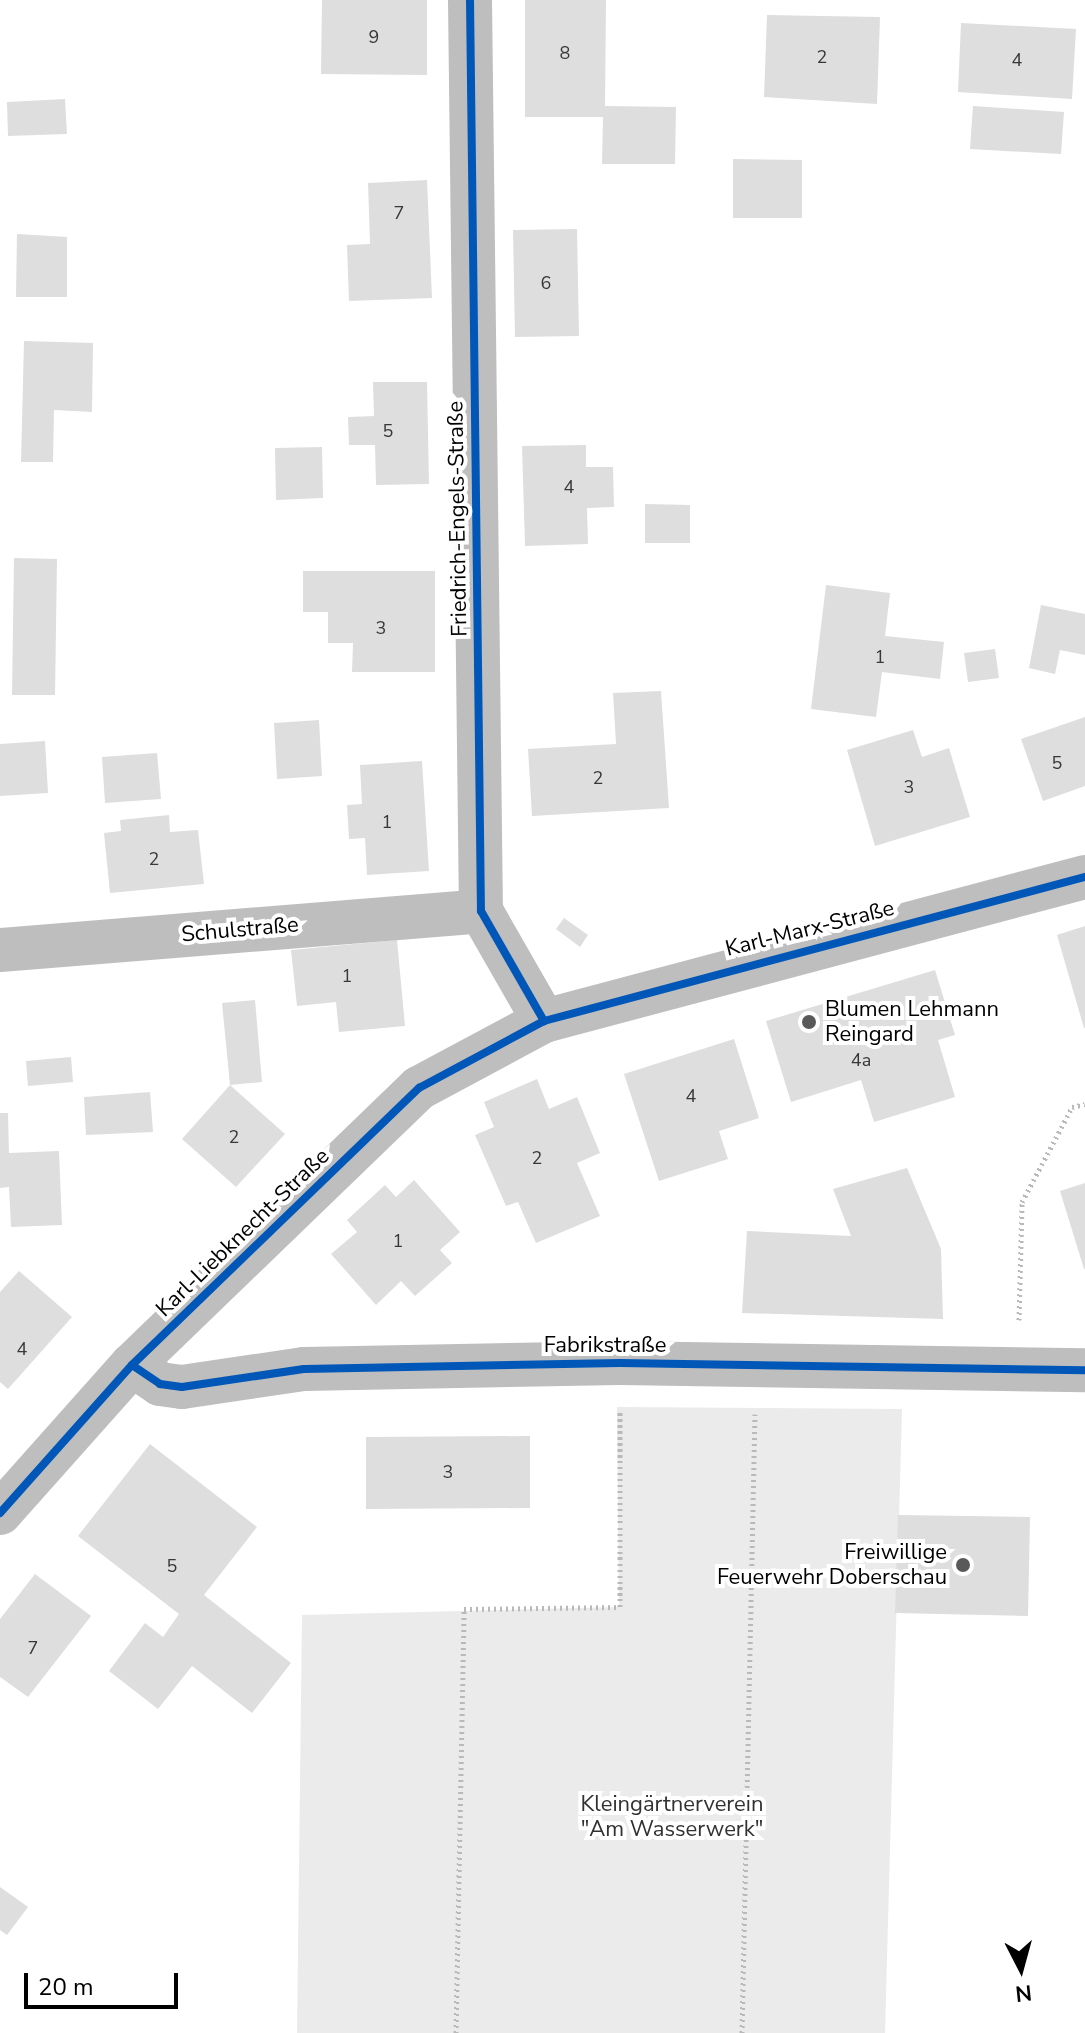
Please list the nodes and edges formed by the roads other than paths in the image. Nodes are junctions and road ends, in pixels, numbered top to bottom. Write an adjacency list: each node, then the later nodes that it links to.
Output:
1 (470, 0): 3 (street, Friedrich-Engels-Straße)
2 (1085, 877): 5 (street, Karl-Marx-Straße)
3 (481, 911): 4 (street, Schulstraße); 5 (street, Friedrich-Engels-Straße)
4 (0, 950)
5 (544, 1021): 6 (street, Karl-Liebknecht-Straße)
6 (132, 1365): 7 (street, Fabrikstraße); 8 (street, Karl-Liebknecht-Straße)
7 (1085, 1370)
8 (0, 1513)

